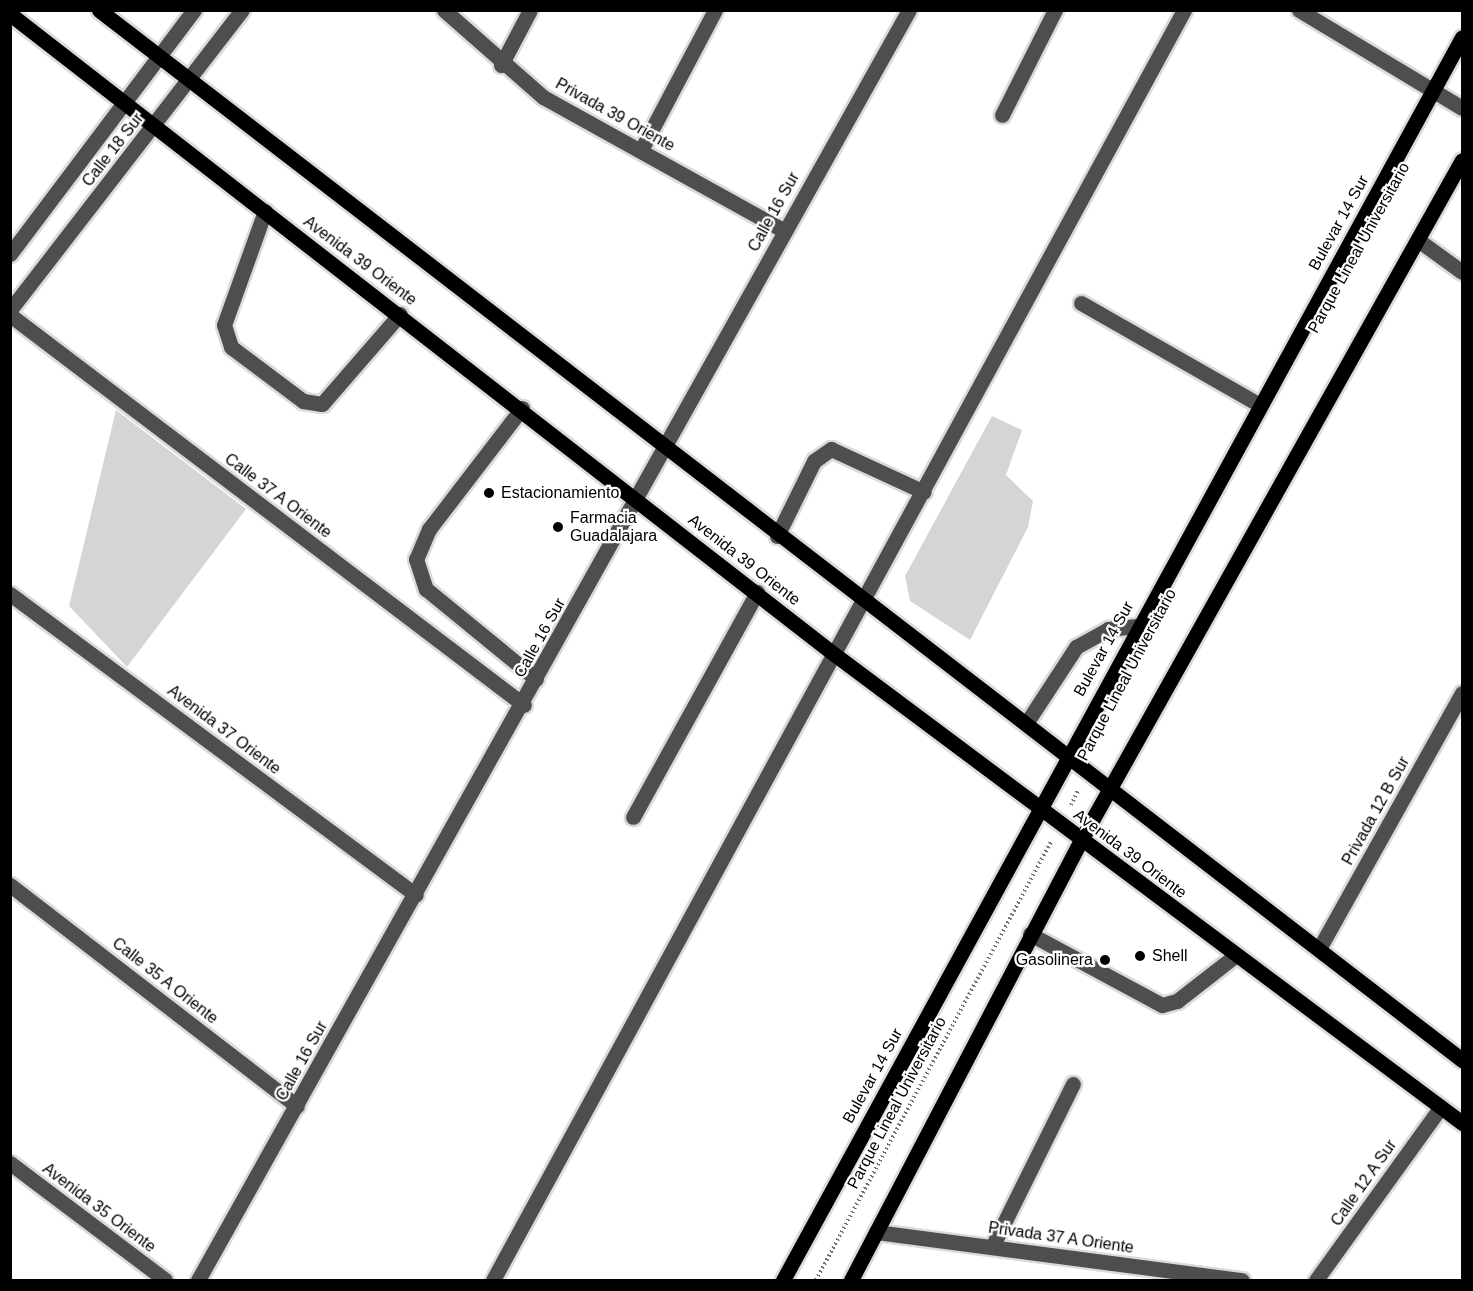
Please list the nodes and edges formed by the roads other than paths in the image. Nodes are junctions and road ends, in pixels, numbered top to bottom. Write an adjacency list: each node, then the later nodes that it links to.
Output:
1 (99, 10): 13 (main road)
2 (194, 10): 13 (street, Calle 18 Sur)
3 (242, 10): 15 (street, Calle 18 Sur)
4 (444, 10): 14 (street, Privada 39 Oriente)
5 (530, 10): 14 (street)
6 (715, 10): 21 (street)
7 (909, 10): 24 (street, Calle 16 Sur)
8 (1055, 10): 19 (street)
9 (1184, 10): 35 (street)
10 (1299, 10): 16 (street)
11 (10, 14): 17 (main road, Avenida 39 Oriente)
12 (1462, 37): 16 (main road, Bulevar 14 Sur)
13 (159, 56): 15 (main road); 17 (street, Calle 18 Sur)
14 (501, 65): 21 (street, Privada 39 Oriente)
15 (189, 78): 20 (street, Calle 18 Sur); 34 (main road)
16 (1433, 89): 18 (street); 32 (main road, Bulevar 14 Sur)
17 (124, 101): 20 (main road, Avenida 39 Oriente); 26 (street, Calle 18 Sur)
18 (1462, 108)
19 (1002, 115)
20 (154, 126): 23 (main road, Avenida 39 Oriente); 29 (street, Calle 18 Sur)
21 (640, 150): 24 (street, Privada 39 Oriente)
22 (1462, 160): 25 (main road)
23 (265, 211): 30 (main road, Avenida 39 Oriente); 30 (street)
24 (783, 231): 34 (street, Calle 16 Sur)
25 (1418, 240): 27 (street); 48 (main road)
26 (10, 254)
27 (1462, 273)
28 (1081, 303): 32 (street)
29 (10, 310)
30 (400, 314): 33 (main road, Avenida 39 Oriente)
31 (10, 315): 45 (street, Calle 37 A Oriente)
32 (1260, 405): 41 (main road, Bulevar 14 Sur)
33 (522, 408): 36 (main road, Avenida 39 Oriente); 43 (street)
34 (666, 452): 36 (street, Calle 16 Sur); 37 (main road)
35 (924, 492): 37 (street); 40 (street)
36 (639, 501): 38 (main road, Avenida 39 Oriente); 43 (street, Calle 16 Sur)
37 (777, 536): 40 (main road)
38 (757, 592): 42 (main road, Avenida 39 Oriente); 50 (street)
39 (10, 594): 53 (street, Avenida 37 Oriente)
40 (864, 602): 42 (street); 46 (main road)
41 (1137, 626): 46 (street); 47 (main road, Bulevar 14 Sur)
42 (834, 654): 49 (main road, Avenida 39 Oriente); 67 (street)
43 (536, 679): 45 (street, Calle 16 Sur)
44 (1462, 693): 55 (street, Privada 12 B Sur)
45 (524, 705): 53 (street, Calle 16 Sur)
46 (1027, 722): 47 (main road)
47 (1067, 753): 48 (main road); 49 (main road, Bulevar 14 Sur)
48 (1110, 787): 51 (main road); 55 (main road)
49 (1039, 809): 51 (main road, Avenida 39 Oriente); 68 (main road, Bulevar 14 Sur)
50 (633, 817)
51 (1081, 840): 54 (main road); 56 (main road, Avenida 39 Oriente)
52 (10, 885): 59 (street, Calle 35 A Oriente)
53 (416, 896): 59 (street, Calle 16 Sur)
54 (1030, 934): 56 (street); 63 (main road)
55 (1320, 947): 57 (main road)
56 (1236, 955): 60 (main road, Avenida 39 Oriente)
57 (1462, 1060)
58 (1073, 1084): 64 (street)
59 (297, 1106): 66 (street, Calle 16 Sur)
60 (1441, 1107): 61 (main road, Avenida 39 Oriente); 71 (street, Calle 12 A Sur)
61 (1462, 1123)
62 (10, 1163): 65 (street, Avenida 35 Oriente)
63 (876, 1232): 64 (street, Privada 37 A Oriente); 69 (main road)
64 (992, 1247): 70 (street, Privada 37 A Oriente)
65 (165, 1281)
66 (198, 1281)
67 (493, 1281)
68 (783, 1281)
69 (851, 1281)
70 (1242, 1281)
71 (1316, 1281)

